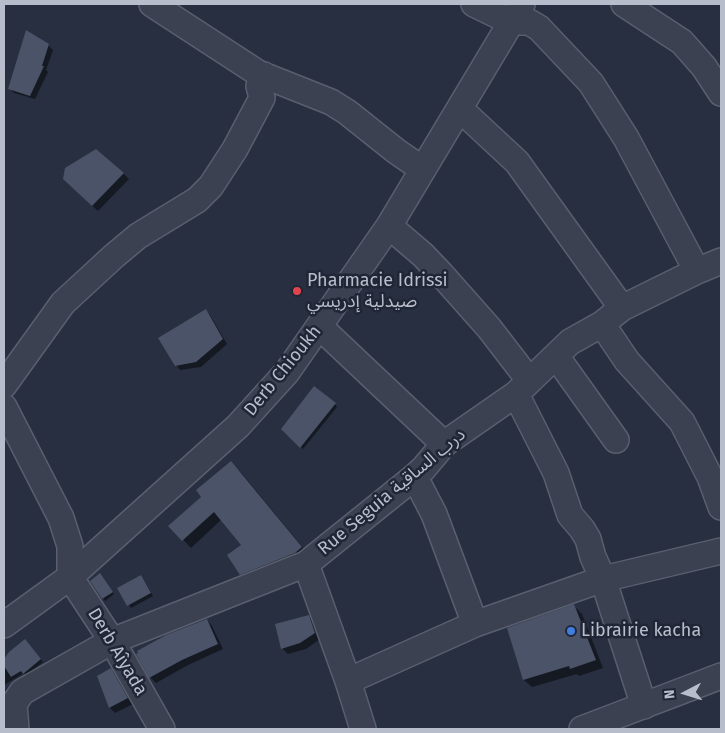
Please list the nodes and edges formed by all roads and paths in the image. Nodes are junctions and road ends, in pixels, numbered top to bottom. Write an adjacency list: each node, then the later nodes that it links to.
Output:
1 (152, 4): 5 (street)
2 (474, 4): 4 (street)
3 (624, 4): 6 (street)
4 (516, 13): 7 (street, Derb Chioukh); 11 (street)
5 (264, 76): 8 (street); 16 (street)
6 (721, 93)
7 (460, 109): 8 (street, Derb Chioukh); 12 (street)
8 (422, 169): 9 (street, Derb Chioukh)
9 (389, 226): 14 (street, Derb Chioukh); 17 (street)
10 (721, 262): 11 (street, Rue Seguia درب الساقية)
11 (697, 271): 12 (street, Rue Seguia درب الساقية)
12 (622, 308): 13 (street, Rue Seguia درب الساقية)
13 (602, 324): 15 (street, Rue Seguia درب الساقية); 21 (street)
14 (320, 327): 20 (street); 26 (street, Derb Chioukh)
15 (556, 356): 17 (street, Rue Seguia درب الساقية); 19 (street)
16 (4, 384)
17 (523, 387): 20 (street, Rue Seguia درب الساقية); 27 (street)
18 (4, 407): 26 (street)
19 (616, 440)
20 (444, 444): 22 (street, Rue Seguia درب الساقية)
21 (716, 475): 23 (street)
22 (413, 478): 25 (street, Rue Seguia درب الساقية); 28 (street)
23 (721, 507)
24 (721, 551): 27 (street)
25 (306, 564): 30 (street, Rue Seguia درب الساقية); 32 (street)
26 (70, 577): 29 (street, Derb Chioukh); 30 (street, Derb Aîyada)
27 (603, 579): 28 (street); 33 (street)
28 (475, 624): 32 (street)
29 (4, 625)
30 (112, 641): 34 (street, Rue Seguia درب الساقية); 35 (street, Derb Aîyada)
31 (721, 676): 33 (street)
32 (348, 681): 36 (street)
33 (644, 706): 37 (street)
34 (16, 729)
35 (162, 729)
36 (364, 729)
37 (582, 729)

